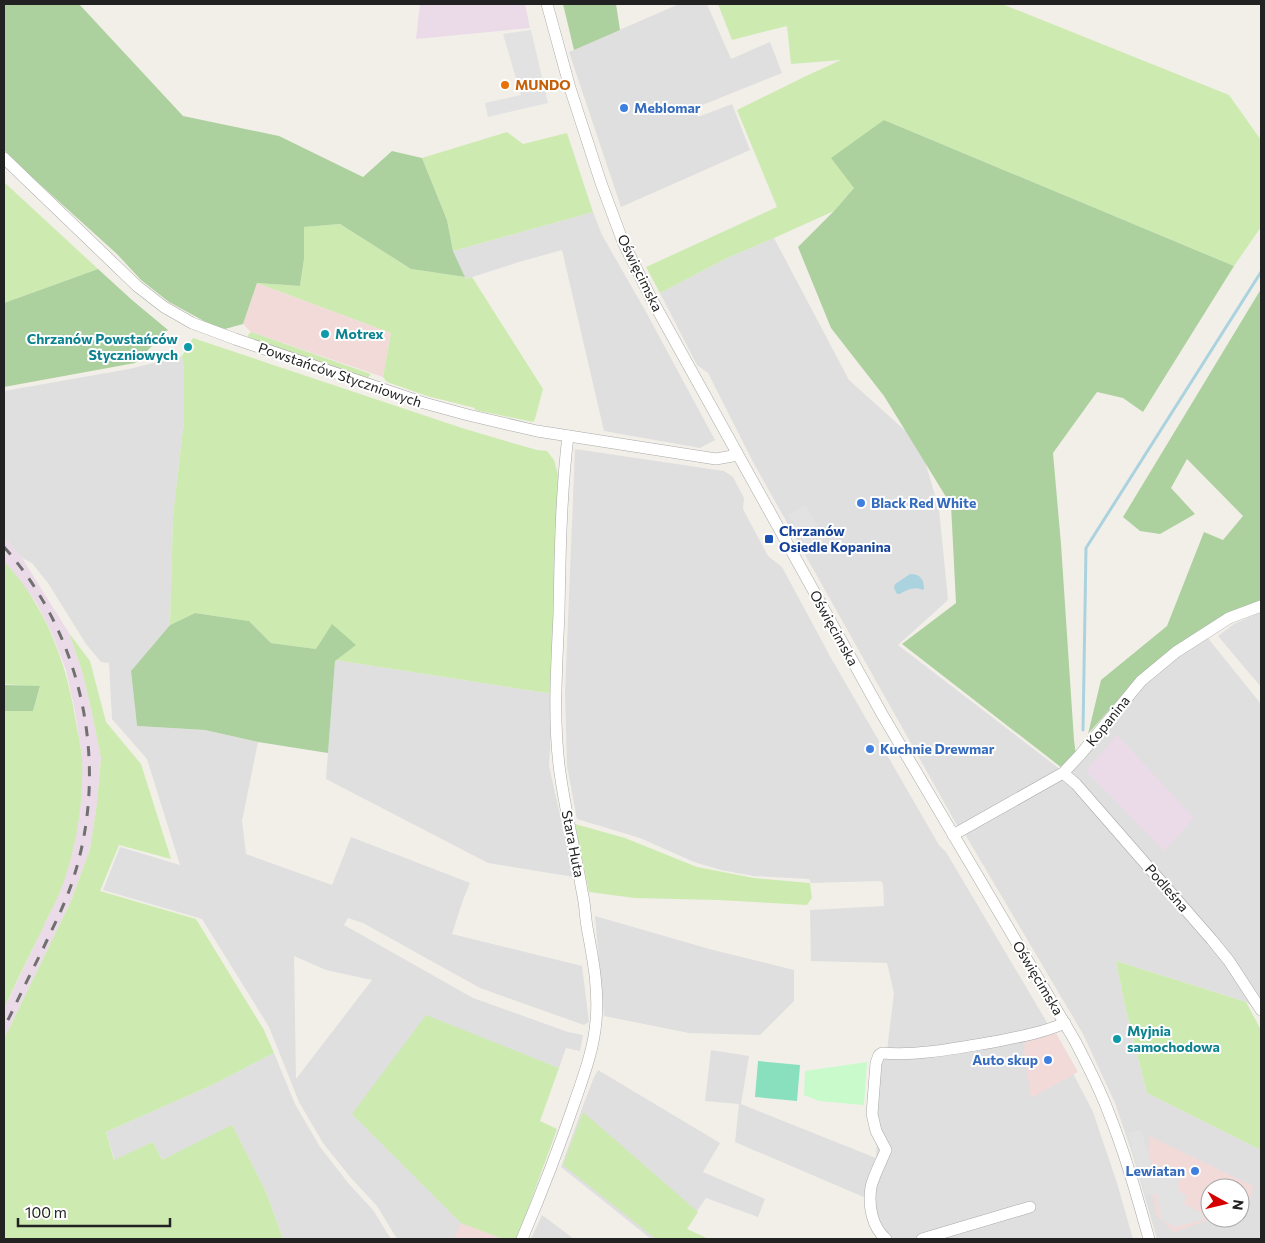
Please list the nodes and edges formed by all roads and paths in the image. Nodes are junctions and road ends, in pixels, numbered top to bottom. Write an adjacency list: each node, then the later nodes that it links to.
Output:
1 (547, 4): 4 (street, Oświęcimska)
2 (4, 158): 3 (street, Powstańców Styczniowych)
3 (568, 436): 4 (street, Powstańców Styczniowych); 11 (street, Stara Huta)
4 (738, 455): 7 (street, Oświęcimska)
5 (1261, 606): 6 (street, Kopanina)
6 (1063, 774): 7 (street, Kopanina); 8 (street, Podleśna)
7 (953, 835): 9 (street, Oświęcimska)
8 (1261, 1010)
9 (1065, 1023): 12 (street); 14 (street, Oświęcimska)
10 (1030, 1207): 13 (street)
11 (522, 1239)
12 (886, 1239)
13 (922, 1239)
14 (1149, 1239)

